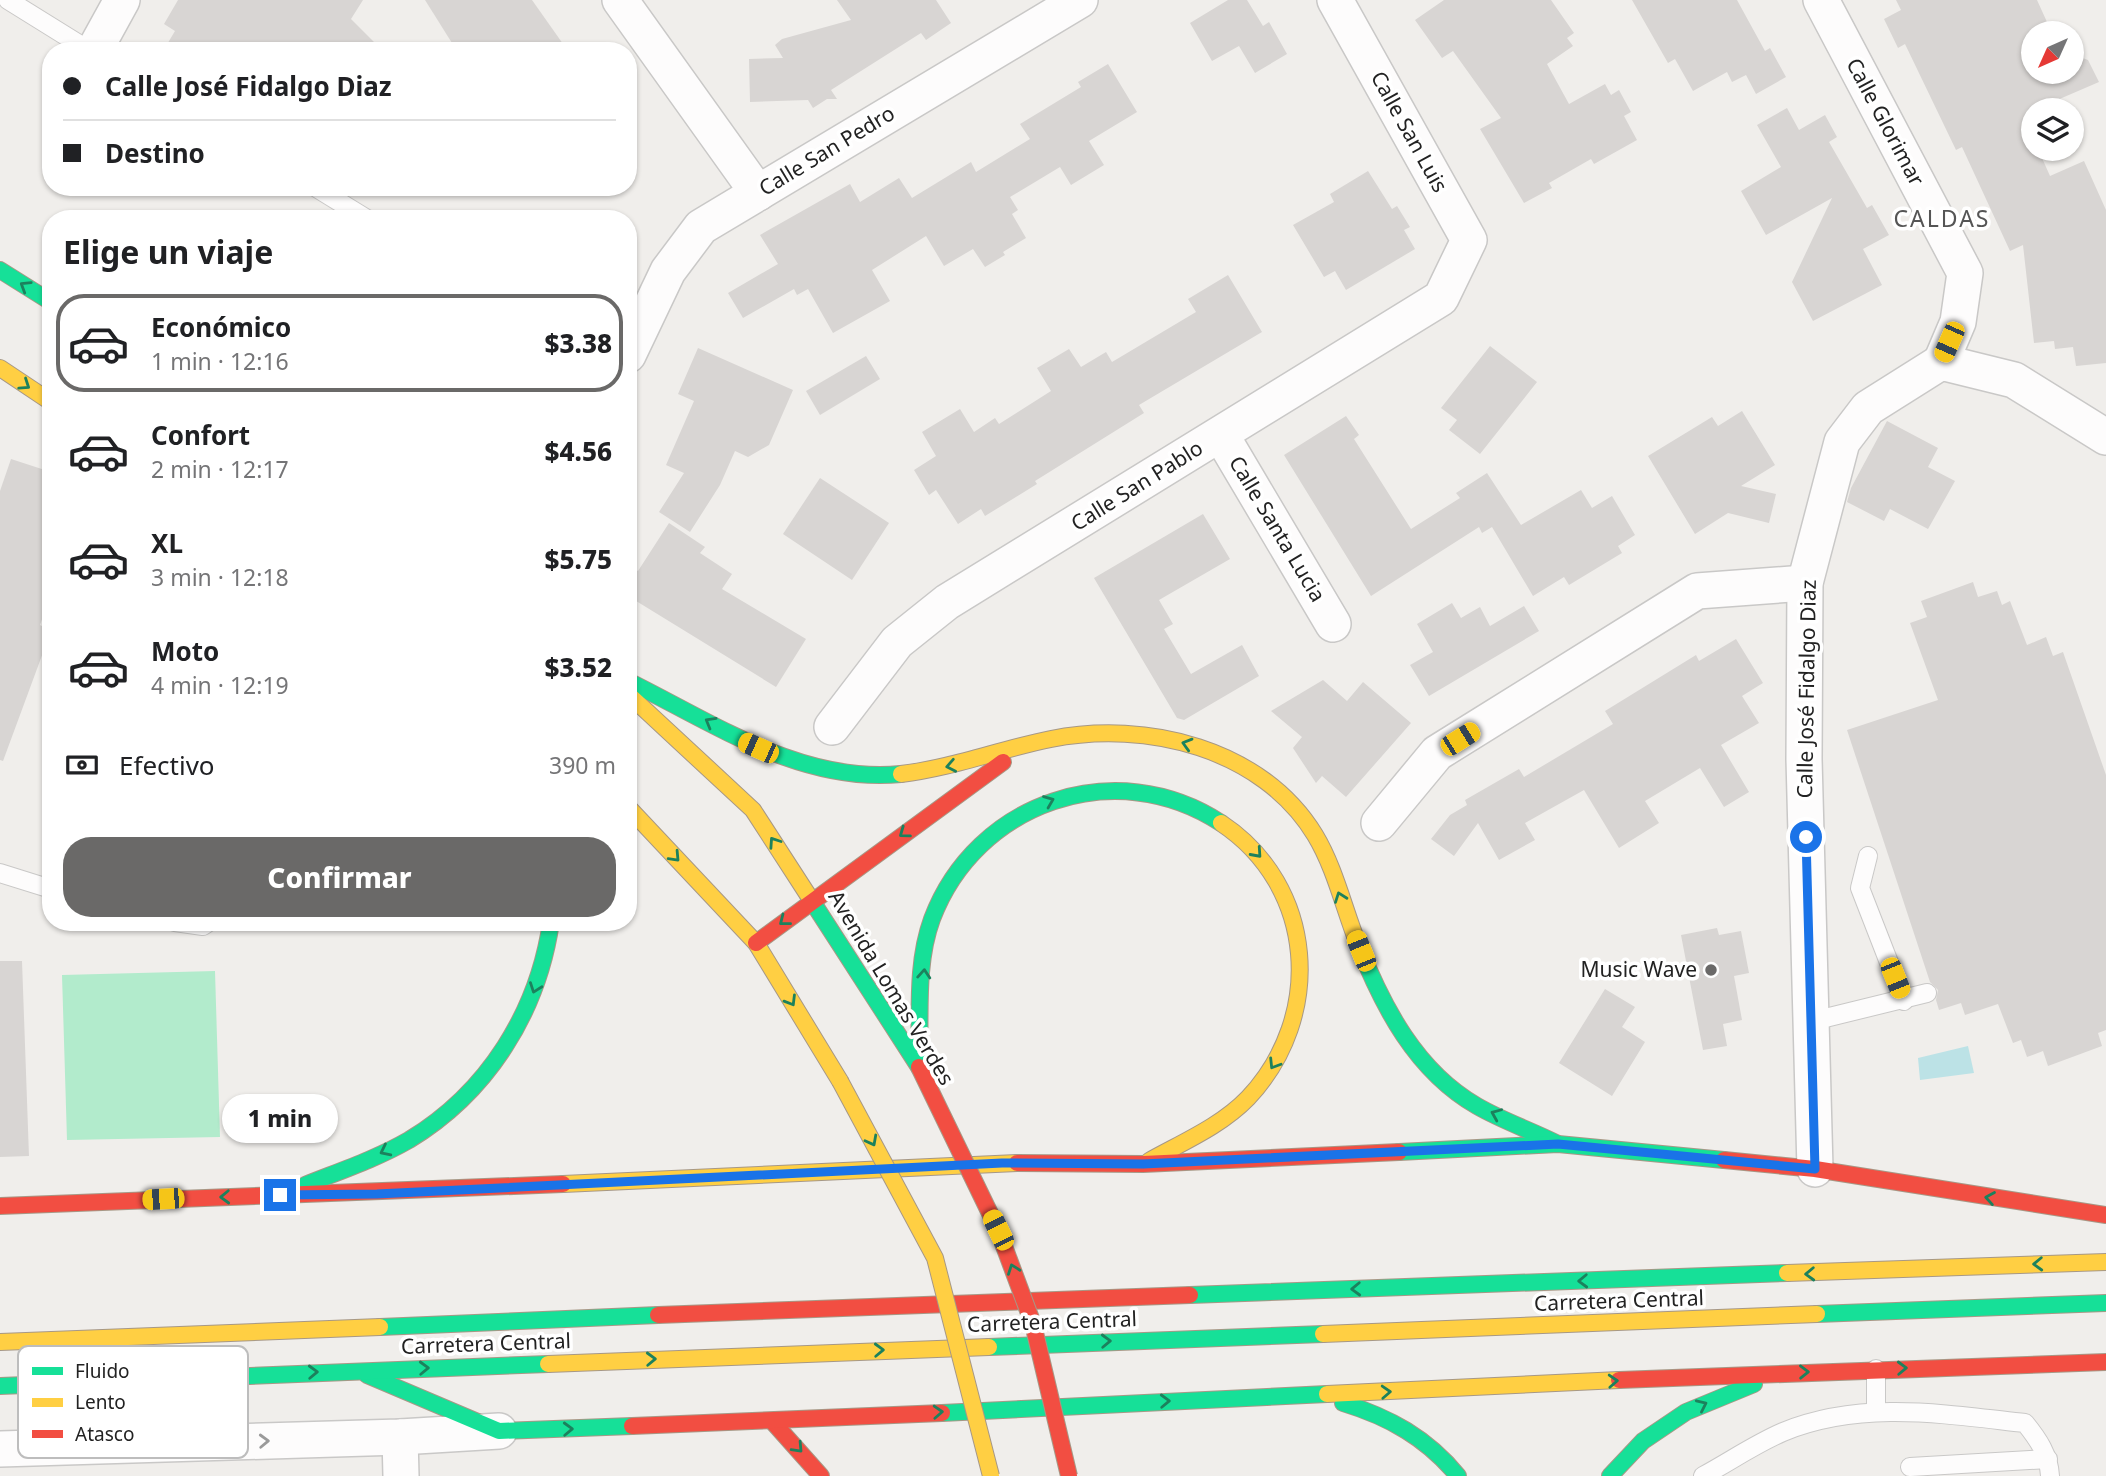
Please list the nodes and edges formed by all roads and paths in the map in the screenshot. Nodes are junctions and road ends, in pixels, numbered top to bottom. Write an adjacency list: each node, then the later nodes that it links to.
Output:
1 (8, 0): 7 (lane)
2 (122, 0): 8 (street)
3 (620, 0): 9 (street)
4 (1080, 0): 9 (street, Calle San Pedro)
5 (1335, 0): 12 (street, Calle San Luis)
6 (1821, 0): 16 (street, Calle Glorimar)
7 (77, 42)
8 (97, 42)
9 (758, 193): 15 (street, Calle San Pedro)
10 (330, 196): 11 (lane)
11 (352, 210)
12 (1457, 266): 19 (street, Calle San Pablo)
13 (0, 270): 14 (main road, one-way to 13)
14 (42, 296)
15 (637, 336)
16 (1941, 362): 20 (street); 21 (street, Calle José Fidalgo Diaz)
17 (0, 368): 18 (main road, one-way to 18)
18 (42, 396)
19 (1221, 435): 22 (street, Calle Santa Lucia); 25 (street, Calle San Pablo)
20 (2106, 438)
21 (1805, 583): 28 (street); 37 (street, Calle José Fidalgo Diaz)
22 (1333, 624)
23 (637, 686): 26 (main road, one-way to 23)
24 (637, 702): 32 (main road, Avenida Lomas Verdes, one-way to 24)
25 (832, 727)
26 (1017, 748): 32 (main road, one-way to 32); 39 (main road, one-way to 26)
27 (637, 817): 34 (main road, one-way to 34)
28 (1379, 823)
29 (1868, 856): 36 (lane)
30 (0, 873): 31 (lane)
31 (42, 886)
32 (813, 899): 34 (main road, one-way to 34); 38 (main road, Avenida Lomas Verdes)
33 (549, 931): 42 (main road, one-way to 42)
34 (756, 943): 67 (main road, one-way to 67, bridge)
35 (1927, 993): 36 (lane)
36 (1904, 1001): 37 (lane)
37 (1813, 1021): 41 (street, Calle José Fidalgo Diaz)
38 (919, 1067): 40 (main road, one-way to 40); 68 (main road, Avenida Lomas Verdes, one-way to 38, bridge)
39 (1558, 1144): 40 (main road); 41 (main road)
40 (1143, 1164): 42 (main road)
41 (1815, 1169): 44 (main road, one-way to 41)
42 (280, 1195): 43 (main road, one-way to 43)
43 (0, 1206)
44 (2106, 1215)
45 (2106, 1262): 47 (main road, Carretera Central, one-way to 47)
46 (2106, 1303): 50 (main road, Carretera Central, one-way to 46)
47 (0, 1342)
48 (2106, 1362): 49 (main road, one-way to 48)
49 (1876, 1369): 51 (main road, one-way to 49); 56 (lane)
50 (356, 1370): 52 (main road, Carretera Central, one-way to 50); 58 (main road)
51 (1775, 1373): 55 (main road, one-way to 51); 70 (main road, one-way to 51)
52 (248, 1375)
53 (18, 1384): 54 (main road, Carretera Central, one-way to 53)
54 (0, 1385)
55 (1318, 1395): 57 (main road, one-way to 55); 69 (main road)
56 (1876, 1412): 64 (lane); 71 (lane)
57 (772, 1421): 58 (main road, one-way to 57); 66 (main road, one-way to 66)
58 (499, 1431): 59 (street)
59 (400, 1437): 60 (street, one-way to 59); 65 (street)
60 (248, 1442)
61 (18, 1448): 62 (street, one-way to 61)
62 (0, 1449)
63 (1910, 1467): 64 (lane)
64 (2049, 1467)
65 (401, 1476)
66 (821, 1476)
67 (991, 1476)
68 (1069, 1476)
69 (1458, 1476)
70 (1610, 1476)
71 (1703, 1476)

